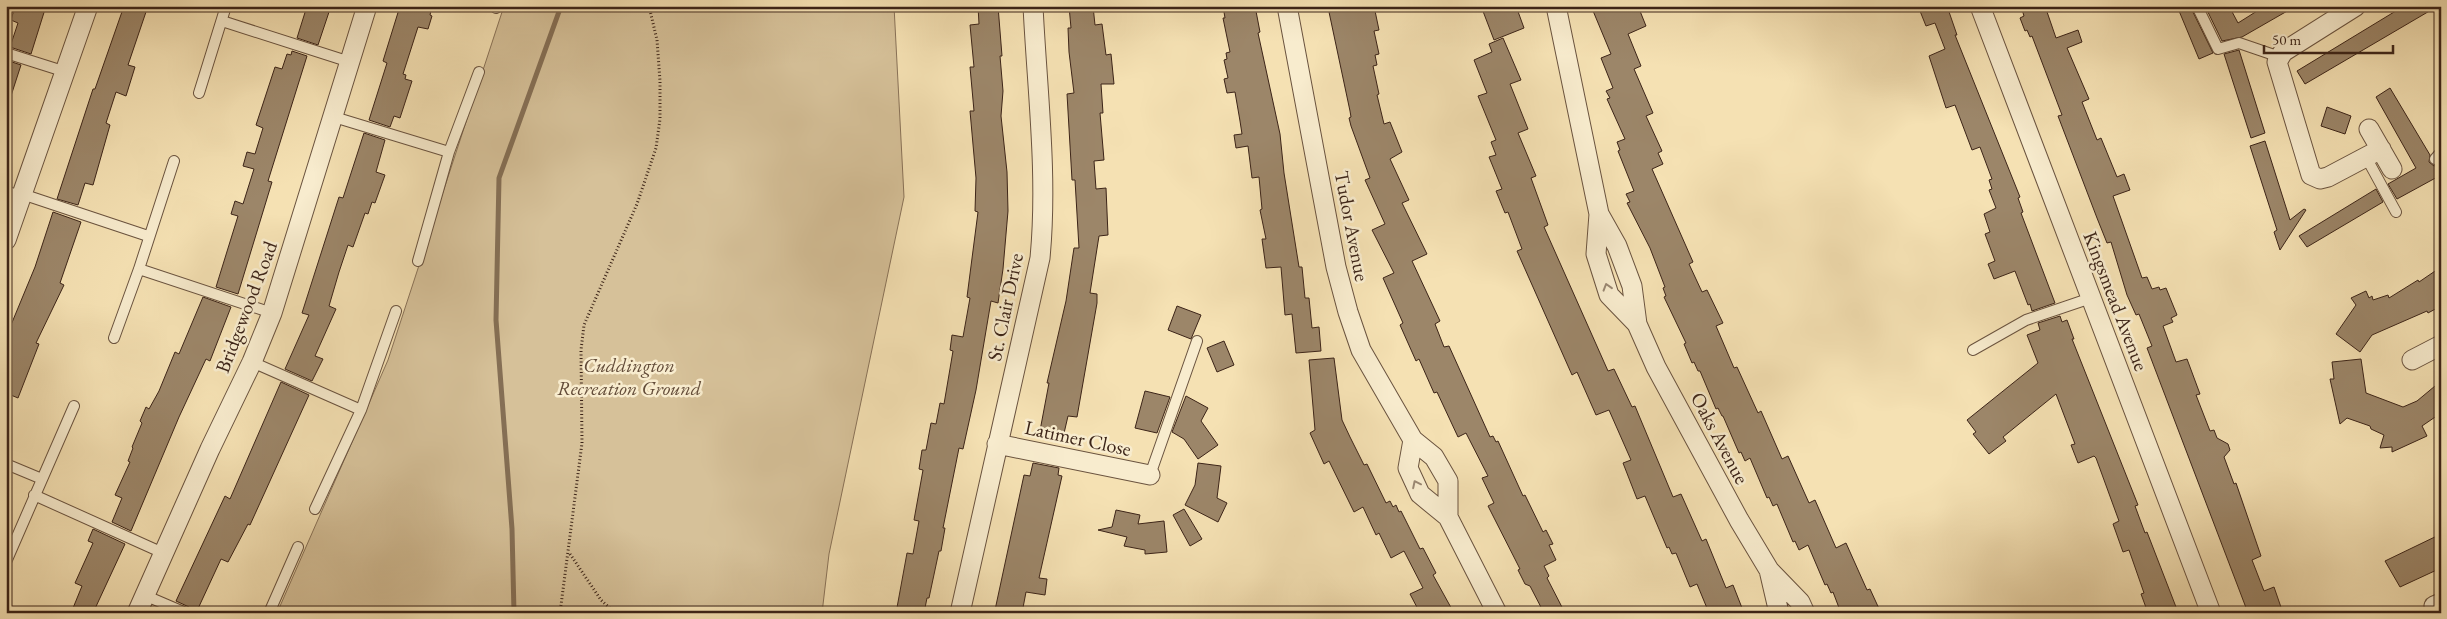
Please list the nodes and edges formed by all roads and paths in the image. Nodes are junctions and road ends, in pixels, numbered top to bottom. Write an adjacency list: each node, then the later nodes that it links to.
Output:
1 (88, 6): 15 (street)
2 (226, 6): 11 (lane)
3 (367, 6): 14 (street, Bridgewood Road)
4 (649, 6): 51 (path)
5 (1033, 6): 42 (street, St. Clair Drive)
6 (1287, 6): 41 (street, Tudor Avenue)
7 (1556, 6): 53 (street, Oaks Avenue)
8 (1980, 6): 30 (street, Kingsmead Avenue)
9 (2197, 6): 13 (lane)
10 (2356, 6): 13 (street)
11 (222, 20): 14 (lane); 17 (lane)
12 (6, 53): 15 (lane)
13 (2280, 57): 21 (street)
14 (350, 62): 18 (street, Bridgewood Road)
15 (66, 72): 24 (street)
16 (479, 72): 20 (lane)
17 (199, 94)
18 (334, 118): 20 (lane); 32 (street, Bridgewood Road)
19 (2370, 129): 21 (street)
20 (449, 152): 28 (lane)
21 (2373, 153): 23 (street); 25 (lane)
22 (174, 161): 26 (lane)
23 (2392, 170)
24 (16, 194): 26 (lane); 27 (street)
25 (2396, 212)
26 (148, 236): 29 (lane)
27 (6, 240)
28 (418, 261)
29 (139, 269): 32 (lane); 33 (lane)
30 (2091, 298): 36 (lane); 64 (street, Kingsmead Avenue)
31 (396, 311): 40 (lane)
32 (272, 313): 38 (street, Bridgewood Road)
33 (114, 338)
34 (1197, 340): 44 (lane)
35 (2441, 345): 37 (street)
36 (1973, 350)
37 (2412, 360)
38 (252, 362): 40 (lane); 50 (street, Bridgewood Road)
39 (74, 406): 45 (lane)
40 (361, 410): 47 (lane)
41 (1413, 440): 48 (street, Tudor Avenue); 48 (street, Tudor Avenue, one-way to 41)
42 (997, 444): 44 (street, Latimer Close); 60 (street, St. Clair Drive)
43 (6, 464): 45 (lane)
44 (1150, 475)
45 (42, 479): 46 (lane)
46 (34, 495): 50 (lane); 52 (lane)
47 (315, 509)
48 (1448, 517): 61 (street, Tudor Avenue)
49 (298, 547): 57 (lane)
50 (163, 553): 54 (street, Bridgewood Road)
51 (569, 554): 58 (path); 59 (path)
52 (6, 562)
53 (1769, 570): 62 (street, Oaks Avenue); 63 (street, Oaks Avenue)
54 (144, 596): 55 (street, Bridgewood Road); 56 (lane)
55 (137, 613)
56 (186, 613)
57 (269, 613)
58 (560, 613)
59 (614, 613)
60 (960, 613)
61 (1497, 613)
62 (1780, 613)
63 (1805, 613)
64 (2210, 613)

